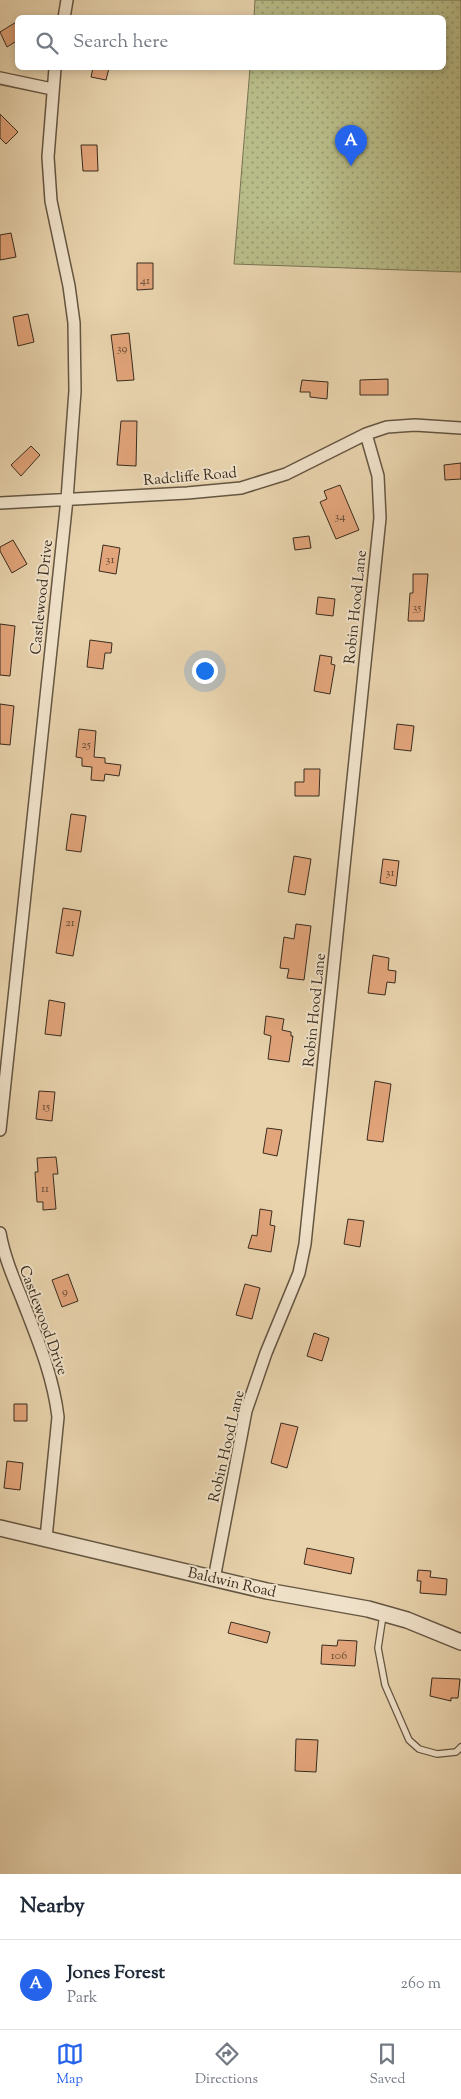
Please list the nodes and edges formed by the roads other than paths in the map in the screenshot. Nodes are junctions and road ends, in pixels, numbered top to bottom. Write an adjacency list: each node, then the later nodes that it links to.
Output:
1 (67, 0): 2 (street)
2 (64, 15)
3 (56, 70): 5 (street, Castlewood Drive)
4 (0, 78): 5 (street)
5 (52, 89): 8 (street, Castlewood Drive)
6 (461, 428): 7 (street, Radcliffe Road)
7 (366, 434): 8 (street, Radcliffe Road); 15 (street, Robin Hood Lane)
8 (67, 499): 9 (street, Radcliffe Road); 10 (street, Castlewood Drive)
9 (0, 503)
10 (0, 1130)
11 (0, 1232): 12 (street, Castlewood Drive)
12 (3, 1258): 14 (street, Castlewood Drive)
13 (0, 1528): 14 (street, Baldwin Road)
14 (46, 1538): 15 (street, Baldwin Road)
15 (214, 1579): 16 (street, Baldwin Road)
16 (383, 1613): 17 (street, Baldwin Road); 18 (lane)
17 (461, 1642)
18 (461, 1747)

